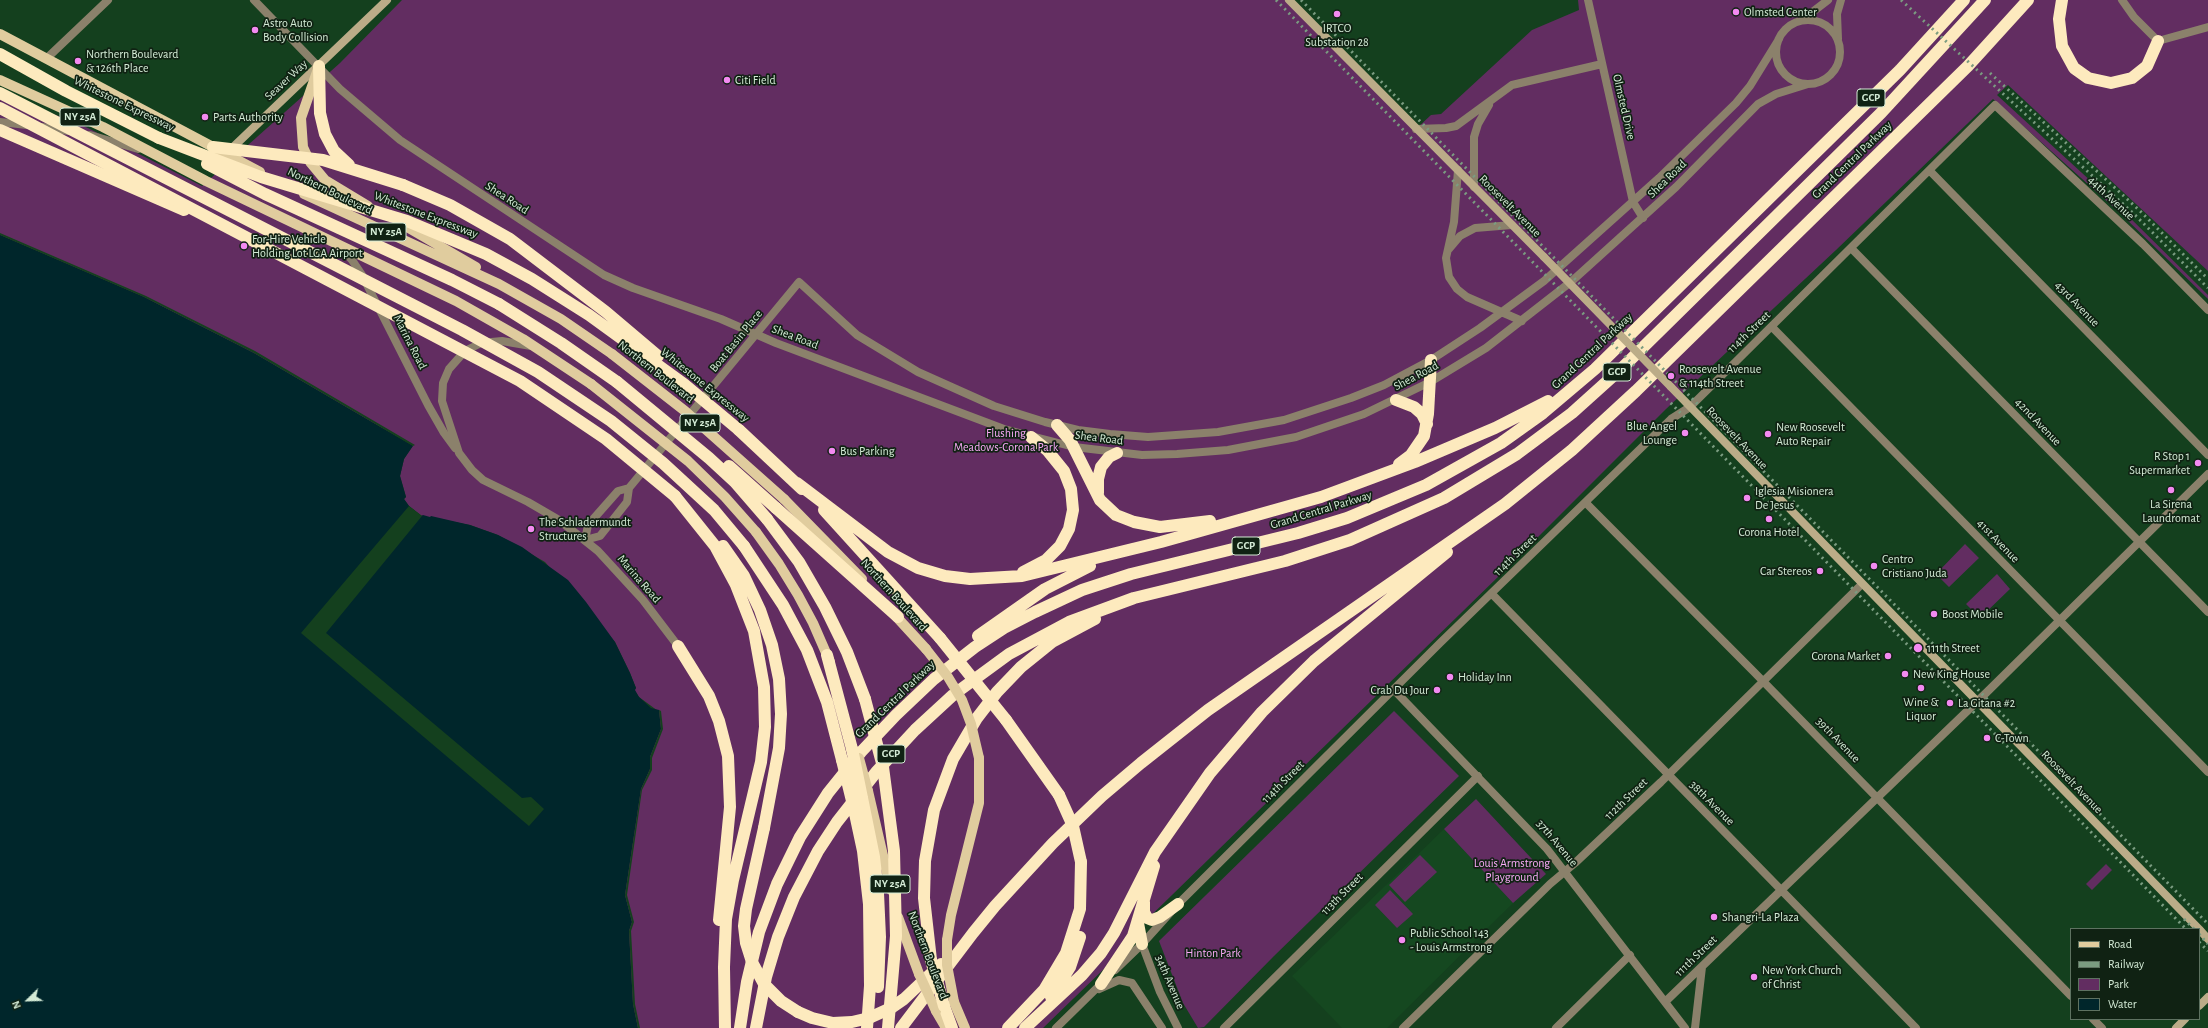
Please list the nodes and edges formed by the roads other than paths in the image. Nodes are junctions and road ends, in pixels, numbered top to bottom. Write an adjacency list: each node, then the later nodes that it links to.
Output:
1 (108, 0): 22 (street)
2 (254, 0): 24 (street)
3 (387, 0): 24 (main road, Seaver Way)
4 (1289, 0): 32 (main road, Roosevelt Avenue)
5 (1588, 0): 23 (street, Olmsted Drive)
6 (1828, 0): 14 (street)
7 (1841, 0): 20 (street)
8 (1958, 0): 17 (highway)
9 (1964, 0): 17 (highway, Grand Central Parkway / GCP)
10 (1985, 0): 87 (highway, Grand Central Parkway / GCP)
11 (2028, 0): 77 (highway, Grand Central Parkway / GCP)
12 (2062, 0): 19 (highway)
13 (2122, 0): 19 (street)
14 (1801, 21): 18 (street); 20 (street)
15 (2208, 27): 19 (street)
16 (0, 34): 22 (main road, NY 25A)
17 (1929, 38): 60 (highway, Grand Central Parkway / GCP)
18 (1779, 39): 26 (street); 44 (street, Shea Road)
19 (2158, 41)
20 (1838, 42): 26 (street)
21 (0, 54): 34 (highway, Whitestone Expressway)
22 (46, 59): 35 (main road, NY 25A)
23 (1602, 64): 28 (street); 44 (street, Olmsted Drive)
24 (319, 66): 36 (main road, Seaver Way); 38 (main road); 39 (highway); 57 (street, Shea Road)
25 (0, 80): 37 (main road, NY 25A)
26 (1808, 84): 45 (street, Shea Road)
27 (0, 93): 118 (highway, bridge)
28 (1491, 101): 32 (street); 43 (street)
29 (1996, 105): 41 (street, 114th Street); 53 (street, 44th Avenue)
30 (0, 108): 47 (highway, bridge)
31 (0, 122): 37 (street)
32 (1416, 129): 40 (main road, Roosevelt Avenue)
33 (0, 130): 47 (highway, bridge)
34 (159, 138): 61 (highway, bridge); 67 (highway, Whitestone Expressway, bridge)
35 (213, 147): 36 (highway)
36 (228, 152): 38 (highway); 42 (main road, Seaver Way); 52 (main road, Northern Boulevard / NY 25A)
37 (160, 157): 42 (main road, NY 25A)
38 (307, 157): 39 (highway); 52 (main road)
39 (355, 169): 67 (highway, bridge)
40 (1458, 170): 43 (main road, Roosevelt Avenue); 50 (street)
41 (1930, 171): 49 (street, 114th Street); 72 (street, 43rd Avenue)
42 (206, 181): 48 (main road, NY 25A)
43 (1474, 187): 46 (main road, Roosevelt Avenue)
44 (1633, 202): 45 (street, Olmsted Drive); 54 (street, Shea Road)
45 (1643, 218): 55 (street, Shea Road)
46 (1512, 226): 50 (street); 64 (main road, Roosevelt Avenue, bridge)
47 (254, 242): 84 (highway, bridge)
48 (336, 244): 58 (main road, NY 25A); 70 (street, Marina Road)
49 (1851, 248): 56 (street, 114th Street); 83 (street, 42nd Avenue)
50 (1448, 251): 54 (street)
51 (799, 282): 57 (street, Boat Basin Place); 66 (street, Shea Road)
52 (546, 310): 90 (main road, Northern Boulevard / NY 25A, bridge)
53 (2208, 310)
54 (1503, 312): 55 (street); 59 (street, Shea Road)
55 (1522, 321): 62 (street, Shea Road)
56 (1772, 327): 64 (street, 114th Street); 91 (street, 41st Avenue)
57 (756, 335): 68 (street, Shea Road); 75 (street, Boat Basin Place)
58 (539, 349): 70 (street, Marina Road); 93 (main road, NY 25A, bridge)
59 (1431, 360): 62 (highway); 66 (street, Shea Road)
60 (1595, 369): 76 (highway); 97 (highway, Grand Central Parkway / GCP)
61 (617, 382): 90 (highway, bridge); 132 (highway, bridge)
62 (1430, 382): 63 (street, Shea Road); 65 (highway)
63 (1396, 400): 65 (highway); 71 (street, Shea Road)
64 (1690, 407): 79 (street, 114th Street); 86 (main road, Roosevelt Avenue)
65 (1427, 424): 76 (highway)
66 (1057, 425): 69 (highway)
67 (739, 430): 74 (highway, Whitestone Expressway)
68 (1031, 437): 69 (street, Shea Road); 85 (highway)
69 (1074, 447): 71 (street, Shea Road); 78 (highway)
70 (460, 453): 81 (street, Marina Road)
71 (1117, 453): 78 (highway)
72 (2208, 455)
73 (2208, 474): 83 (street, 111th Street)
74 (797, 483): 85 (highway); 104 (highway, bridge)
75 (629, 488): 81 (street, Boat Basin Place); 81 (street, Boat Basin Place)
76 (1345, 488): 80 (highway)
77 (1519, 493): 103 (highway); 112 (highway, Grand Central Parkway / GCP)
78 (1103, 503): 80 (highway)
79 (1586, 503): 88 (street, 114th Street); 94 (street, 39th Avenue)
80 (1276, 509): 82 (highway)
81 (585, 540): 92 (street, Marina Road)
82 (1161, 542): 85 (highway); 97 (highway)
83 (2139, 542): 89 (street, 42nd Avenue); 91 (street, 111th Street)
84 (730, 563): 112 (highway, bridge); 127 (highway)
85 (1002, 578)
86 (1862, 584): 94 (street, 112th Street); 96 (main road, Roosevelt Avenue)
87 (1151, 593): 124 (highway, bridge); 129 (highway, Grand Central Parkway / GCP)
88 (1492, 594): 95 (street, 114th Street); 100 (street, 38th Avenue)
89 (2208, 612)
90 (898, 618): 124 (main road, Northern Boulevard / NY 25A, bridge)
91 (2060, 620): 96 (street, 111th Street); 98 (street, 41st Avenue)
92 (678, 646): 127 (highway)
93 (827, 654): 101 (highway, bridge)
94 (1763, 681): 100 (street, 112th Street); 102 (street, 39th Avenue)
95 (1394, 690): 99 (street, 37th Avenue); 108 (street, 114th Street)
96 (1977, 702): 102 (street, 111th Street); 110 (main road, Roosevelt Avenue)
97 (896, 715): 128 (highway, Grand Central Parkway / GCP)
98 (2208, 772)
99 (1478, 776): 105 (street, 37th Avenue); 142 (street, 113th Street)
100 (1667, 776): 105 (street, 112th Street); 106 (street, 38th Avenue)
101 (865, 794): 118 (highway); 124 (main road, Northern Boulevard / NY 25A, bridge)
102 (1877, 798): 106 (street, 111th Street); 120 (street, 39th Avenue)
103 (1170, 831): 107 (highway); 138 (highway)
104 (1081, 862): 137 (highway); 138 (highway)
105 (1566, 872): 115 (street, 37th Avenue); 143 (street, 112th Street)
106 (1781, 890): 116 (street, 111th Street); 147 (street, 38th Avenue)
107 (1144, 899): 108 (highway); 109 (highway)
108 (1178, 904): 114 (street, 114th Street)
109 (1138, 920): 114 (highway); 117 (highway)
110 (2198, 928)
111 (2200, 930): 113 (main road, Roosevelt Avenue)
112 (972, 933): 133 (highway, Grand Central Parkway / GCP)
113 (2208, 938)
114 (1142, 944): 117 (street, 114th Street); 141 (street, 34th Avenue)
115 (1630, 956): 122 (street, 37th Avenue); 144 (street)
116 (1702, 967): 122 (street, 111th Street); 146 (street)
117 (1101, 984): 119 (street, 114th Street)
118 (874, 986): 130 (highway, bridge); 131 (highway)
119 (1090, 995): 139 (street, 114th Street); 140 (street)
120 (2070, 995)
121 (2208, 997): 123 (main road)
122 (1665, 1002): 145 (street, 37th Avenue)
123 (2200, 1005)
124 (945, 1006): 134 (main road, Northern Boulevard / NY 25A); 135 (highway); 136 (main road, Northern Boulevard / NY 25A)
125 (2094, 1020): 148 (street)
126 (2184, 1020): 149 (main road)
127 (724, 1028)
128 (740, 1028)
129 (756, 1028)
130 (867, 1028)
131 (872, 1028)
132 (888, 1028)
133 (901, 1028)
134 (946, 1028)
135 (952, 1028)
136 (964, 1028)
137 (1008, 1028)
138 (1024, 1028)
139 (1056, 1028)
140 (1162, 1028)
141 (1178, 1028)
142 (1224, 1028)
143 (1403, 1028)
144 (1556, 1028)
145 (1685, 1028)
146 (1695, 1028)
147 (1916, 1028)
148 (2102, 1028)
149 (2176, 1028)

